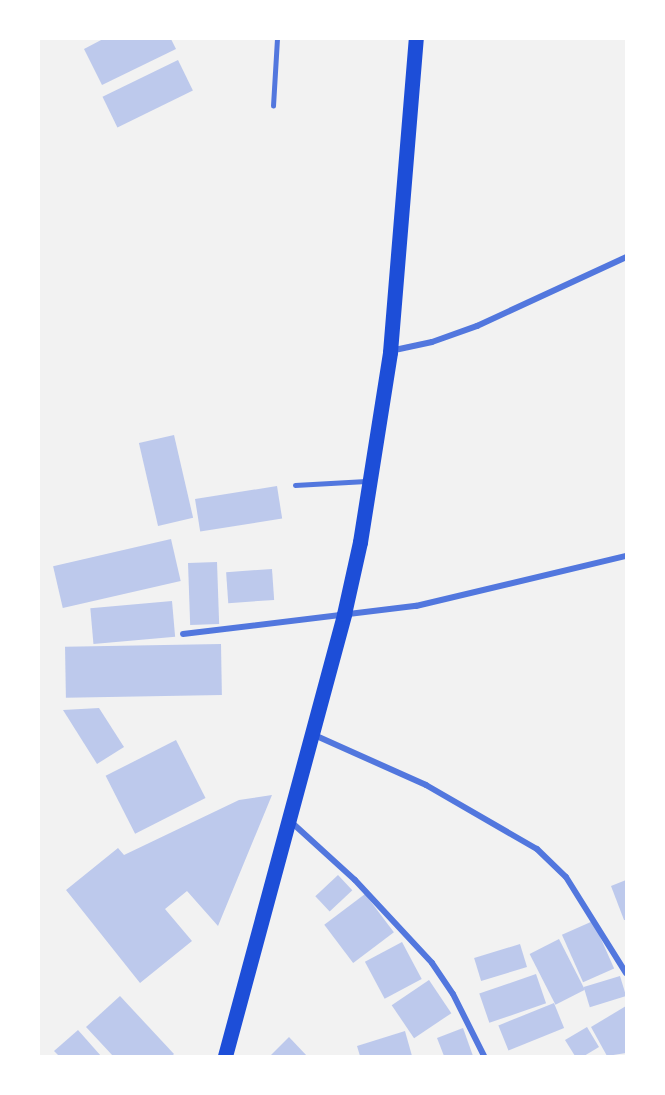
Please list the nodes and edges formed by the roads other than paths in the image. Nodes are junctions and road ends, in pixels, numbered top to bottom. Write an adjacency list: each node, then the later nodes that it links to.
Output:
1 (277, 39): 3 (lane)
2 (416, 39): 5 (main road)
3 (273, 106)
4 (626, 257): 5 (street)
5 (390, 352): 6 (main road)
6 (371, 481): 7 (lane); 9 (main road)
7 (295, 485)
8 (626, 556): 9 (street)
9 (344, 614): 10 (street); 11 (main road)
10 (183, 634)
11 (312, 734): 12 (main road); 13 (street)
12 (289, 820): 14 (main road); 15 (street)
13 (626, 973)
14 (225, 1056)
15 (484, 1056)

